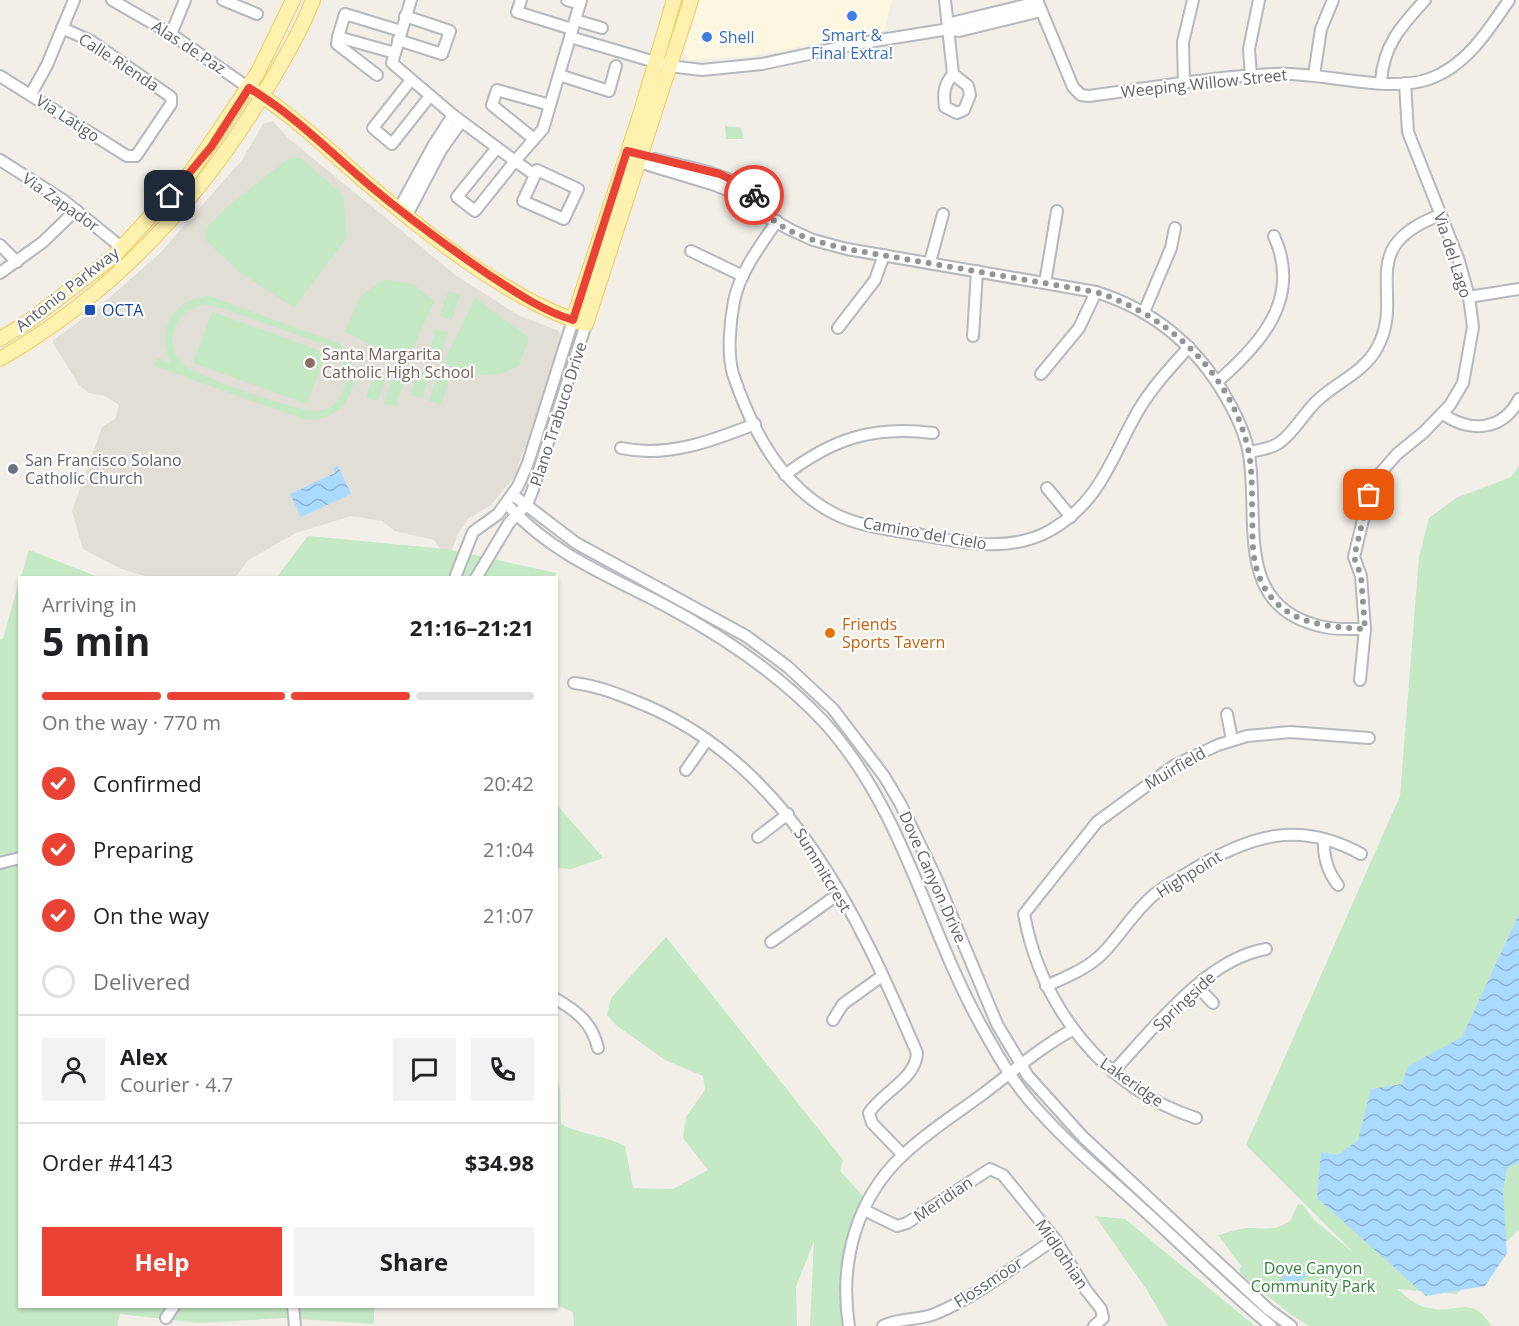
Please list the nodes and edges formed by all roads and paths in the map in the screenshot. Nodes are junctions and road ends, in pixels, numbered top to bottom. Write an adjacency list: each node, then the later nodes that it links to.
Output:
1 (74, 0): 22 (street)
2 (111, 0): 26 (street, Alas de Paz)
3 (185, 0): 26 (street)
4 (223, 0): 20 (street)
5 (293, 0): 43 (main road, Antonio Parkway)
6 (313, 0): 45 (main road, Antonio Parkway)
7 (411, 0): 21 (street)
8 (521, 0): 25 (street)
9 (567, 0): 18 (street)
10 (674, 0): 30 (main road, Plano Trabuco Drive)
11 (691, 0): 32 (main road, Plano Trabuco Drive)
12 (945, 0): 24 (street)
13 (1193, 0): 41 (street)
14 (1259, 0): 38 (street)
15 (1333, 0): 36 (street)
16 (1425, 0): 40 (street)
17 (1509, 0): 42 (street, Weeping Willow Street)
18 (581, 2): 25 (street)
19 (1039, 4): 24 (street); 41 (street, Weeping Willow Street)
20 (256, 14)
21 (405, 16): 27 (street); 27 (street)
22 (62, 28): 44 (street); 52 (street, Calle Rienda)
23 (602, 28): 25 (street)
24 (949, 28): 32 (street); 33 (street)
25 (572, 29): 30 (street); 35 (street)
26 (171, 34): 43 (street, Alas de Paz)
27 (400, 36): 28 (street); 29 (street)
28 (338, 38): 29 (street); 34 (street)
29 (395, 53): 39 (street)
30 (654, 61): 32 (street); 51 (main road, Plano Trabuco Drive)
31 (616, 66): 35 (street)
32 (669, 66): 53 (main road, Plano Trabuco Drive)
33 (953, 74)
34 (377, 75)
35 (558, 75): 47 (street)
36 (1314, 75): 38 (street, Weeping Willow Street); 40 (street, Weeping Willow Street)
37 (0, 76): 44 (street, Via Latigo)
38 (1251, 76): 41 (street, Weeping Willow Street)
39 (411, 80): 46 (street); 46 (street)
40 (1381, 82): 42 (street, Weeping Willow Street)
41 (1184, 83)
42 (1405, 83): 61 (street, Via del Lago)
43 (249, 88): 45 (main road, Alas de Paz); 66 (main road, Antonio Parkway)
44 (31, 94): 52 (street, Via Latigo)
45 (262, 96): 59 (main road, Alas de Paz); 84 (main road, Antonio Parkway)
46 (430, 96): 48 (street)
47 (550, 105): 49 (street); 49 (street)
48 (457, 118): 50 (street); 59 (street)
49 (534, 139): 55 (street)
50 (496, 149): 55 (street); 55 (street)
51 (626, 154): 53 (street); 79 (main road, Plano Trabuco Drive)
52 (136, 156)
53 (641, 159): 62 (street); 79 (main road, Plano Trabuco Drive)
54 (0, 160): 57 (street, Via Zapador)
55 (515, 161): 56 (street)
56 (535, 175): 56 (street)
57 (76, 210): 66 (street, Via Zapador); 69 (street)
58 (1057, 211): 74 (street)
59 (403, 212): 79 (main road, Alas de Paz)
60 (943, 214): 70 (street)
61 (1440, 215): 77 (street, Via del Lago); 92 (street)
62 (774, 219): 68 (street); 73 (street, Camino del Cielo)
63 (1175, 228): 78 (street)
64 (1274, 236): 86 (street)
65 (0, 245): 69 (street)
66 (121, 247): 82 (main road, Antonio Parkway)
67 (691, 250): 73 (street)
68 (884, 255): 70 (street); 80 (street)
69 (17, 262): 72 (street)
70 (930, 262): 71 (street)
71 (977, 271): 74 (street); 81 (street)
72 (0, 273)
73 (743, 276): 89 (street, Camino del Cielo)
74 (1045, 283): 76 (street)
75 (1519, 288): 77 (street)
76 (1096, 292): 78 (street); 85 (street)
77 (1469, 297): 88 (street, Via del Lago)
78 (1144, 312): 83 (street)
79 (580, 322): 95 (street, Plano Trabuco Drive); 96 (street, Plano Trabuco Drive)
80 (838, 328)
81 (973, 336)
82 (0, 339)
83 (1189, 347): 86 (street); 98 (street, Camino del Cielo)
84 (0, 359)
85 (1041, 374)
86 (1217, 382): 92 (street)
87 (1519, 399): 88 (street)
88 (1443, 414): 101 (street, Via del Lago)
89 (755, 424): 91 (street); 93 (street, Camino del Cielo)
90 (933, 433): 93 (street)
91 (621, 448)
92 (1249, 452): 101 (street)
93 (785, 475): 98 (street, Camino del Cielo)
94 (1047, 488): 98 (street)
95 (510, 500): 96 (street, Dove Canyon Drive); 97 (street, Dove Canyon Drive); 99 (street)
96 (527, 504): 97 (street, Plano Trabuco Drive); 118 (street, Dove Canyon Drive)
97 (517, 515): 100 (street, Plano Trabuco Drive); 119 (street, Dove Canyon Drive)
98 (1071, 517)
99 (456, 576)
100 (477, 576)
101 (1365, 629): 102 (street, Via del Lago)
102 (1360, 680)
103 (574, 683): 106 (street, Summitcrest)
104 (1227, 714): 107 (street)
105 (1369, 738): 107 (street, Muirfield)
106 (707, 740): 108 (street); 109 (street, Summitcrest)
107 (1232, 740): 117 (street, Muirfield)
108 (686, 770)
109 (788, 814): 110 (street); 116 (street, Summitcrest)
110 (758, 837)
111 (1324, 839): 112 (street, Highpoint); 115 (street); 123 (street, Highpoint)
112 (1360, 854)
113 (18, 858): 114 (street)
114 (0, 863)
115 (1338, 885)
116 (840, 893): 120 (street); 122 (street, Summitcrest)
117 (1029, 905): 123 (street, Lakeridge)
118 (958, 932): 119 (street); 130 (street, Dove Canyon Drive)
119 (942, 938): 132 (street, Dove Canyon Drive)
120 (771, 942)
121 (1266, 950): 124 (street, Springside)
122 (882, 976): 127 (street); 134 (street, Summitcrest)
123 (1046, 986): 128 (street, Lakeridge)
124 (1197, 986): 126 (street); 131 (street, Springside)
125 (558, 1000): 129 (street)
126 (1213, 1003)
127 (833, 1020)
128 (1072, 1030): 130 (street); 131 (street, Lakeridge)
129 (598, 1048)
130 (1021, 1066): 132 (street); 146 (street, Dove Canyon Drive)
131 (1113, 1072): 133 (street, Lakeridge)
132 (1010, 1074): 134 (street); 145 (street, Dove Canyon Drive)
133 (1196, 1118)
134 (903, 1155): 136 (street)
135 (990, 1169): 136 (street, Meridian); 137 (street, Midlothian)
136 (864, 1210): 143 (street)
137 (1056, 1239): 141 (street, Midlothian); 144 (street, Flossmoor)
138 (173, 1308): 140 (street)
139 (293, 1308): 142 (street)
140 (166, 1318)
141 (1099, 1322)
142 (295, 1326)
143 (849, 1326)
144 (883, 1326)
145 (1271, 1326)
146 (1291, 1326)

